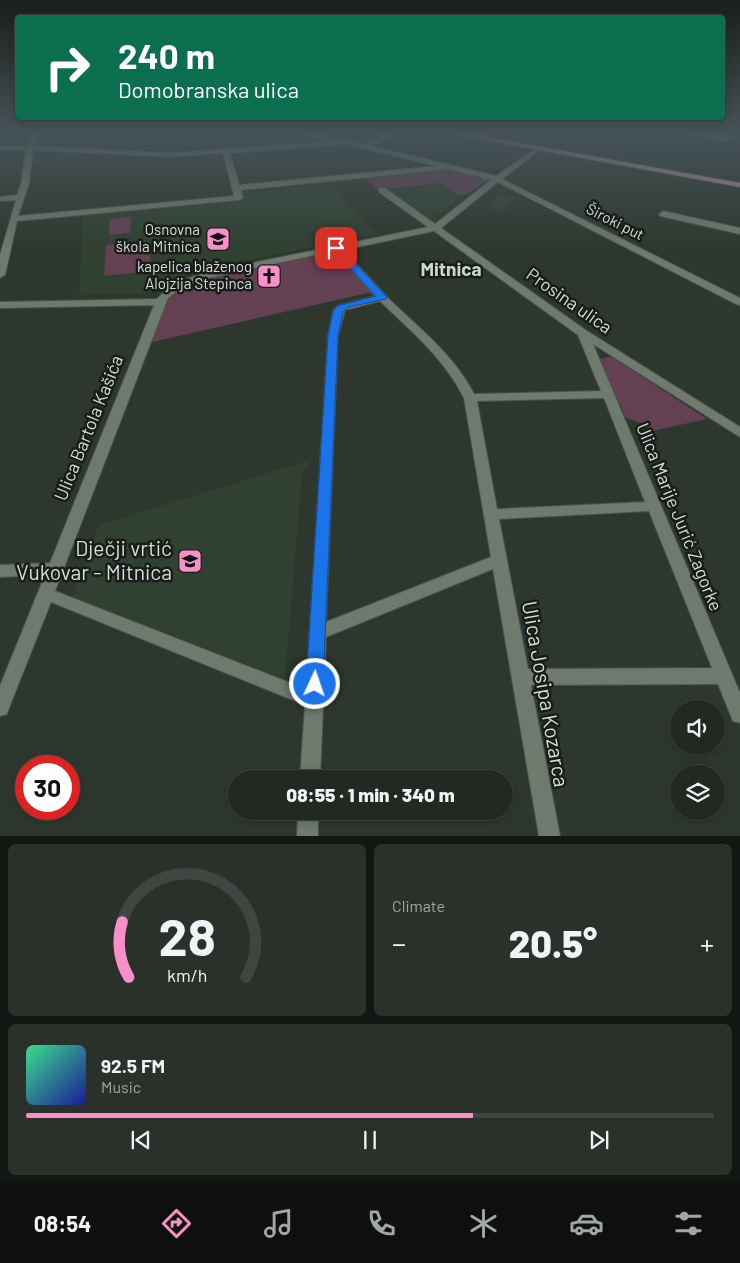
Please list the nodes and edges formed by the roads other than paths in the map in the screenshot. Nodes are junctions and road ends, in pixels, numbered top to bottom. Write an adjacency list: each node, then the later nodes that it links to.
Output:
1 (27, 173): 11 (street)
2 (233, 173): 9 (street)
3 (396, 173): 9 (street)
4 (472, 173): 7 (street, Široki put)
5 (504, 173): 7 (street)
6 (675, 173): 8 (main road)
7 (496, 179): 15 (street); 20 (street, Široki put)
8 (740, 185)
9 (237, 188): 14 (street)
10 (382, 190): 15 (street, Prosina ulica)
11 (20, 198): 12 (street); 14 (street)
12 (0, 199)
13 (663, 214): 16 (street)
14 (13, 219): 18 (street)
15 (434, 228): 17 (street, Ulica Bartola Kašića); 23 (street, Prosina ulica)
16 (740, 231)
17 (336, 248): 19 (street, Ulica Josipa Kozarca); 21 (street, Ulica Bartola Kašića)
18 (0, 275)
19 (382, 297): 25 (street, Ulica Josipa Kozarca); 33 (street)
20 (738, 299)
21 (160, 302): 22 (street); 30 (street, Ulica Bartola Kašića)
22 (0, 305)
23 (583, 333): 24 (street, Ulica Marije Jurić Zagorke); 26 (street, Prosina ulica)
24 (609, 394): 25 (street); 27 (street, Ulica Marije Jurić Zagorke)
25 (470, 398): 28 (street, Ulica Josipa Kozarca)
26 (740, 433)
27 (654, 506): 28 (street); 34 (street, Ulica Marije Jurić Zagorke)
28 (490, 514): 29 (street, Ulica Josipa Kozarca)
29 (499, 560): 33 (street); 35 (street, Ulica Josipa Kozarca)
30 (57, 569): 31 (street); 32 (street, Ulica Bartola Kašića)
31 (0, 571)
32 (47, 594): 36 (street); 37 (street, Ulica Bartola Kašića)
33 (317, 634): 36 (street)
34 (724, 676): 35 (street); 38 (street, Ulica Marije Jurić Zagorke)
35 (521, 678): 42 (street, Ulica Josipa Kozarca)
36 (314, 701): 39 (street)
37 (0, 708)
38 (740, 715)
39 (310, 770)
40 (308, 820): 41 (street)
41 (307, 836)
42 (550, 836)

